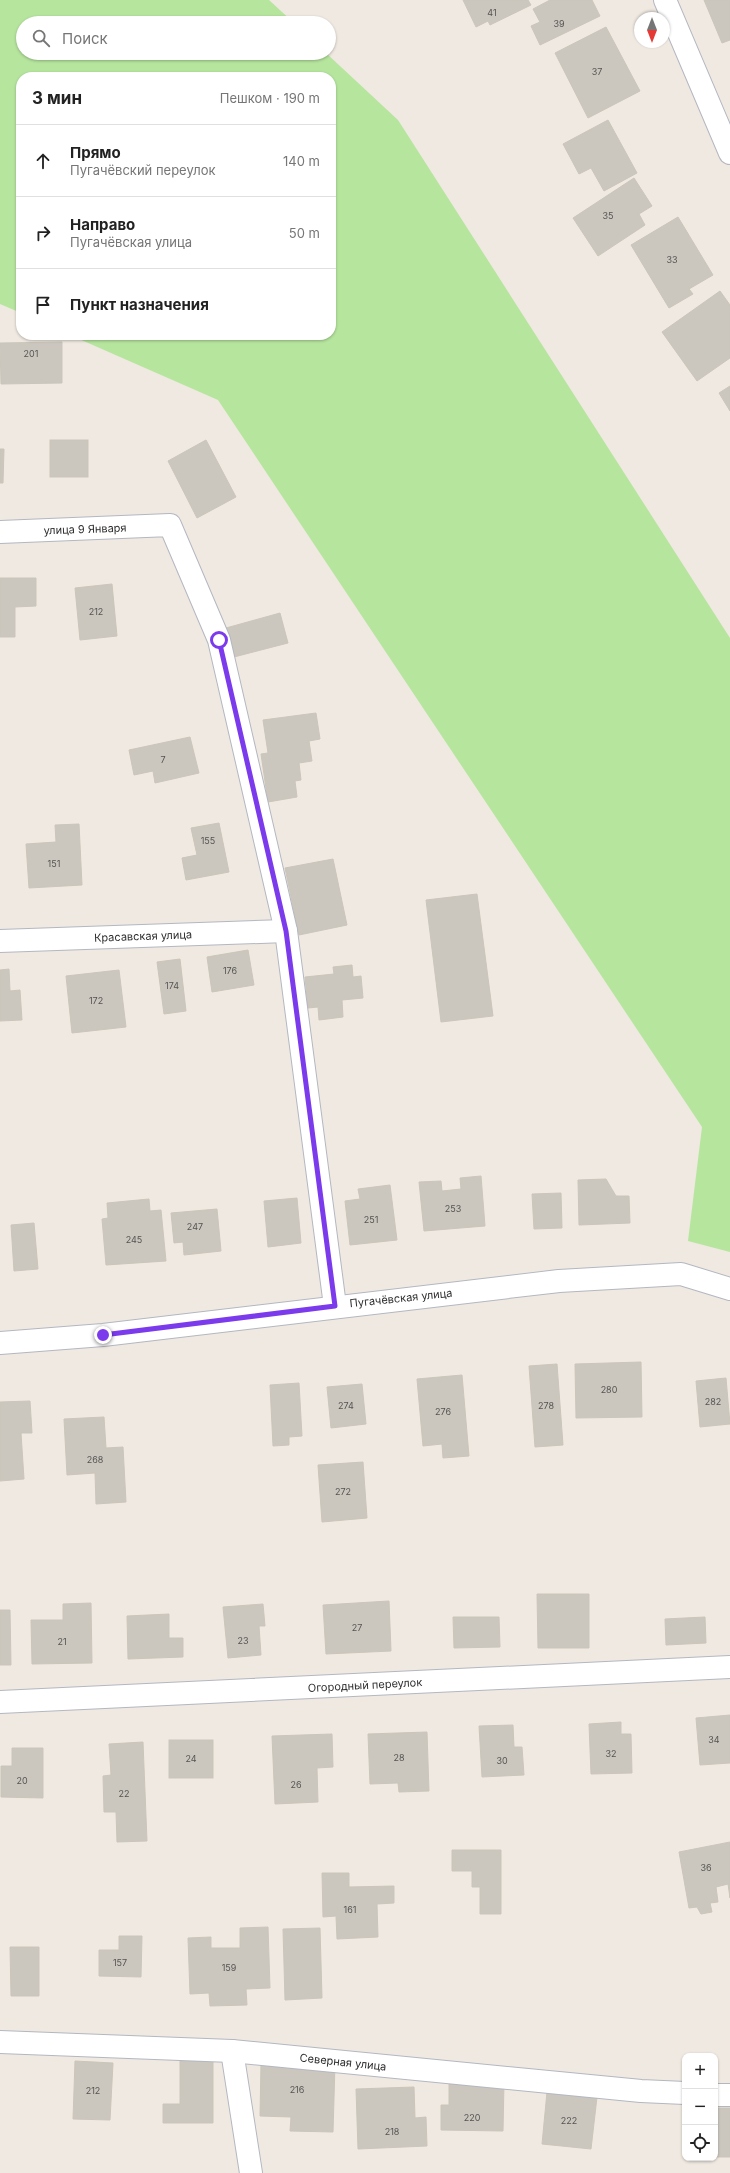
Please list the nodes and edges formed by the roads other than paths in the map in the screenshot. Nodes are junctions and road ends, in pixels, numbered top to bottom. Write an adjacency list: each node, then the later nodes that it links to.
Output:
1 (666, 0): 2 (street)
2 (730, 153)
3 (0, 532): 4 (street, улица 9 Января)
4 (286, 931): 5 (street, Красавская улица); 7 (street)
5 (0, 940)
6 (730, 1289): 7 (street, Пугачёвская улица)
7 (335, 1306): 8 (street, Пугачёвская улица)
8 (0, 1343)
9 (730, 1667): 10 (street, Огородный переулок)
10 (0, 1702)
11 (0, 2042): 12 (street, Северная улица)
12 (232, 2051): 13 (street, Северная улица); 16 (street)
13 (682, 2093)
14 (718, 2095): 15 (street)
15 (730, 2096)
16 (250, 2173)

